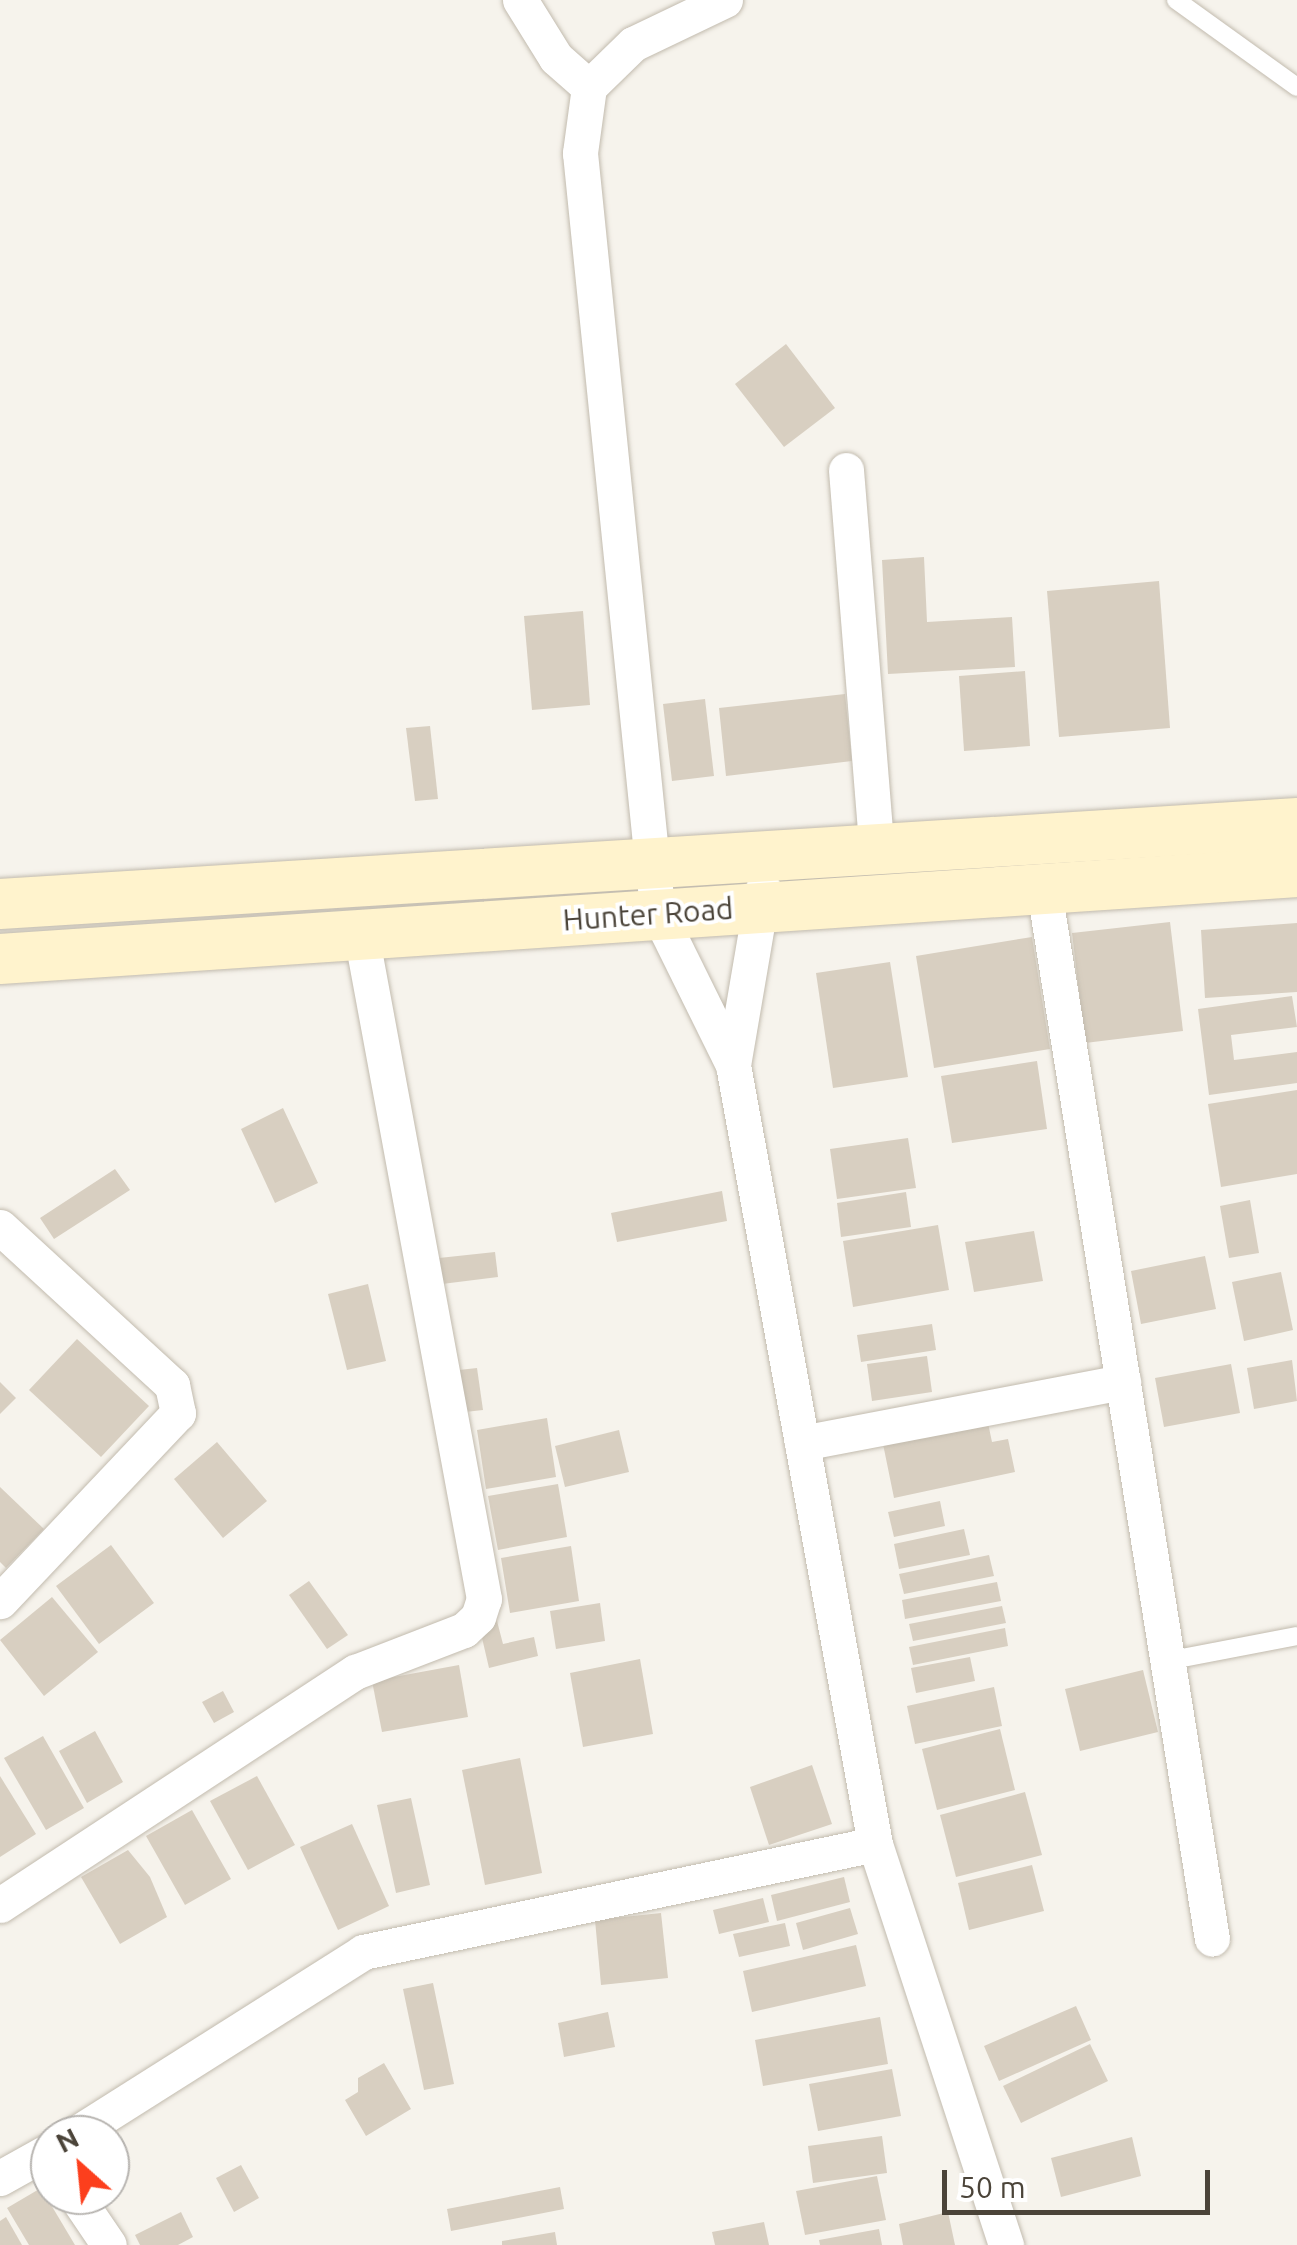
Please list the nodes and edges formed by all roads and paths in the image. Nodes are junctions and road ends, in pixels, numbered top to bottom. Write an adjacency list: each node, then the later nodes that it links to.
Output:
1 (520, 0): 4 (street)
2 (726, 0): 4 (street)
3 (1176, 0): 5 (lane)
4 (588, 87): 9 (street)
5 (1297, 87)
6 (846, 470): 8 (street)
7 (1297, 823): 8 (main road, Hunter Road)
8 (877, 853): 11 (main road, Hunter Road)
9 (652, 863): 11 (main road, Hunter Road); 13 (main road, Hunter Road); 14 (street)
10 (1297, 872): 12 (main road, Hunter Road)
11 (763, 882): 12 (main road, Hunter Road); 14 (main road, Hunter Road); 17 (street)
12 (1043, 884): 19 (street)
13 (0, 904)
14 (658, 913): 15 (main road, Hunter Road); 17 (street)
15 (362, 934): 16 (main road, Hunter Road); 25 (street)
16 (0, 959)
17 (733, 1065): 20 (street)
18 (0, 1227): 21 (street)
19 (1123, 1382): 20 (street); 23 (street)
20 (802, 1443): 24 (street)
21 (0, 1601)
22 (1297, 1636): 23 (lane)
23 (1168, 1662): 26 (street)
24 (875, 1844): 27 (street); 32 (street)
25 (0, 1905)
26 (1212, 1939)
27 (106, 2115)
28 (30, 2162): 29 (street)
29 (0, 2178)
30 (89, 2215): 31 (street)
31 (109, 2245)
32 (1006, 2245)

